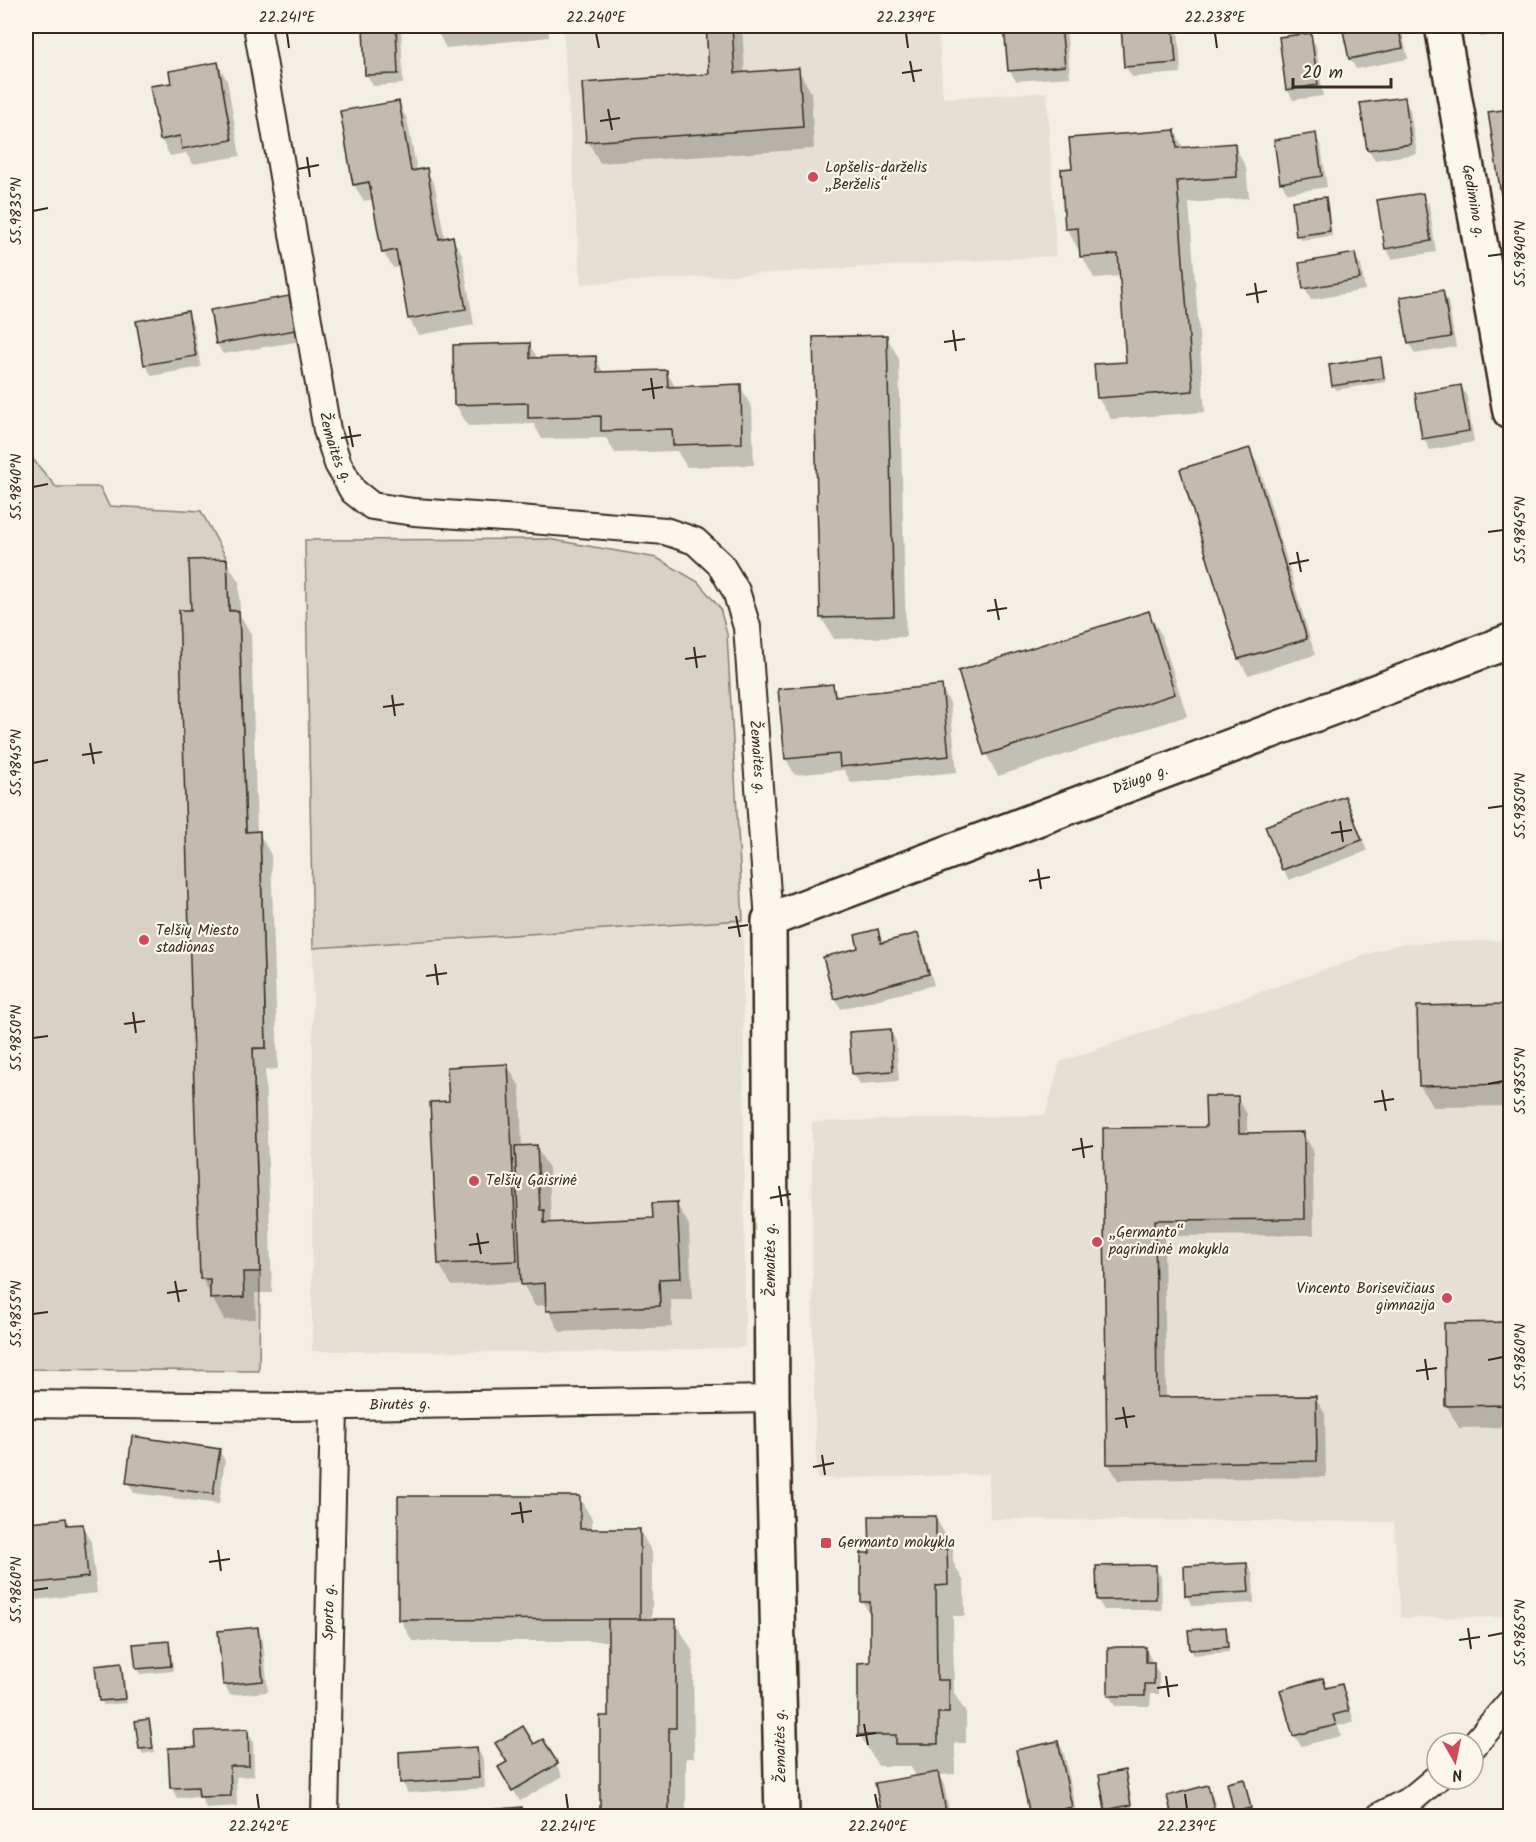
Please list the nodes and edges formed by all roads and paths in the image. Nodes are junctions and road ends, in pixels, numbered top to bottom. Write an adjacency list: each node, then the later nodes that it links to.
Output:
1 (257, 26): 5 (street, Žemaitės g.)
2 (1442, 26): 3 (main road, Gedimino g.)
3 (1510, 412)
4 (1510, 641): 5 (main road, Džiugo g.)
5 (770, 920): 6 (main road, Žemaitės g.)
6 (772, 1399): 8 (street, Birutės g.); 13 (main road, Žemaitės g.)
7 (26, 1404): 8 (street, Birutės g.)
8 (334, 1407): 12 (street, Sporto g.)
9 (1510, 1703): 10 (street)
10 (1485, 1732)
11 (1425, 1788): 14 (street)
12 (325, 1816)
13 (782, 1816)
14 (1380, 1816)

